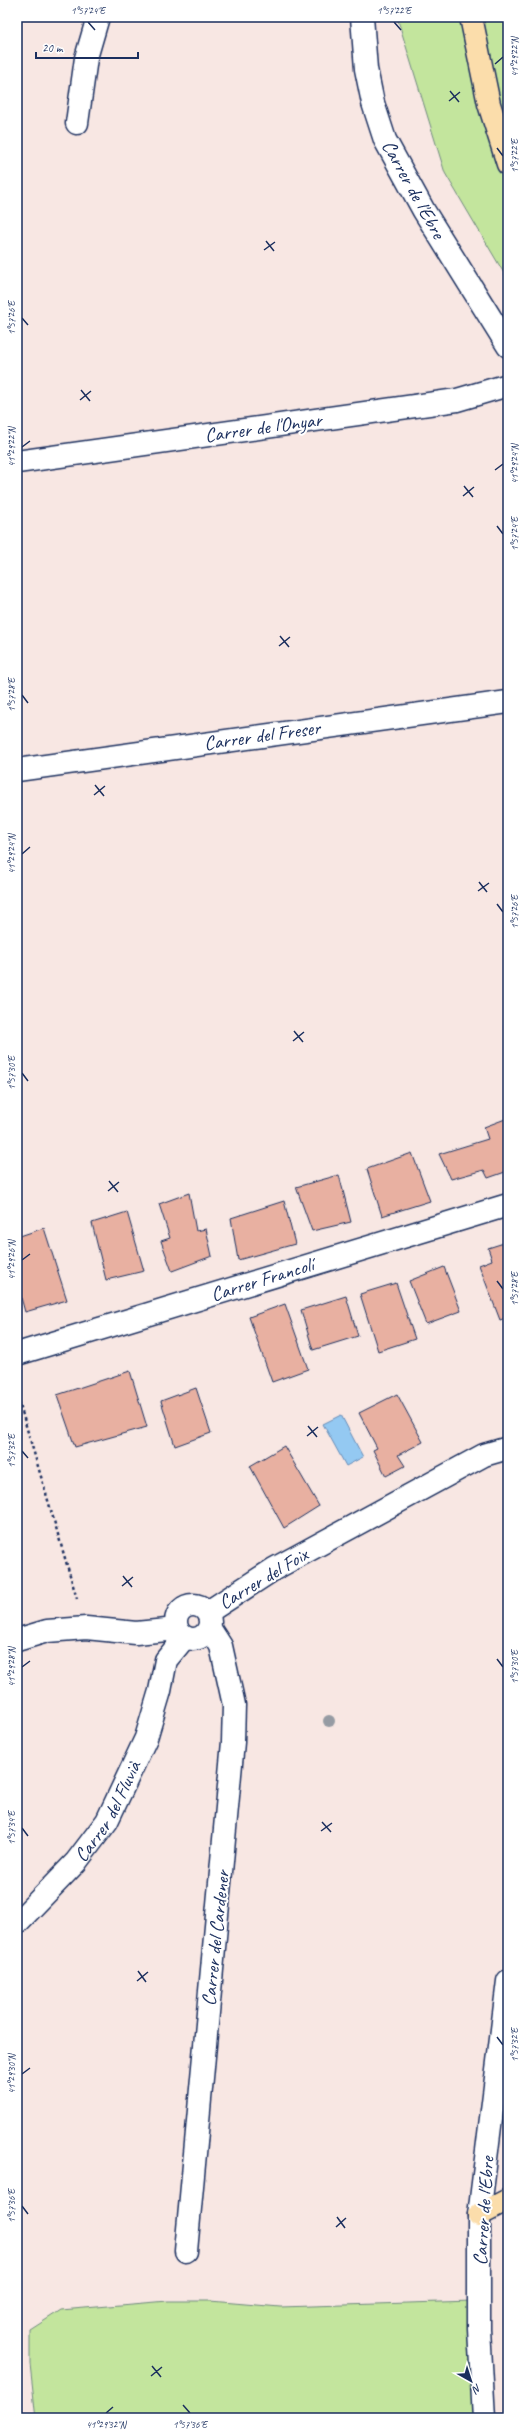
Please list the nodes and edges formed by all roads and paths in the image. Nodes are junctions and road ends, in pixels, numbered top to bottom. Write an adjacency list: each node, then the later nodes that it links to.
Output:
1 (98, 17): 4 (street)
2 (362, 17): 6 (street, Carrer de l'Ebre)
3 (471, 17): 5 (main road)
4 (77, 123)
5 (508, 164)
6 (508, 346)
7 (508, 385): 8 (street, Carrer de l'Onyar)
8 (17, 462)
9 (508, 702): 10 (street, Carrer del Freser)
10 (17, 770)
11 (508, 1205): 12 (street, Carrer Francolí)
12 (17, 1354)
13 (17, 1395): 16 (path)
14 (508, 1448): 15 (street, Carrer del Foix)
15 (209, 1620): 17 (street); 17 (street, Carrer del Foix); 23 (street, Carrer del Cardener)
16 (86, 1628): 17 (street); 18 (street)
17 (181, 1633): 19 (street, Carrer del Fluvià)
18 (17, 1640)
19 (17, 1923)
20 (508, 1981): 22 (street, Carrer de l'Ebre)
21 (508, 2200): 22 (main road)
22 (479, 2216): 24 (street, Carrer de l'Ebre)
23 (186, 2251)
24 (484, 2418)

